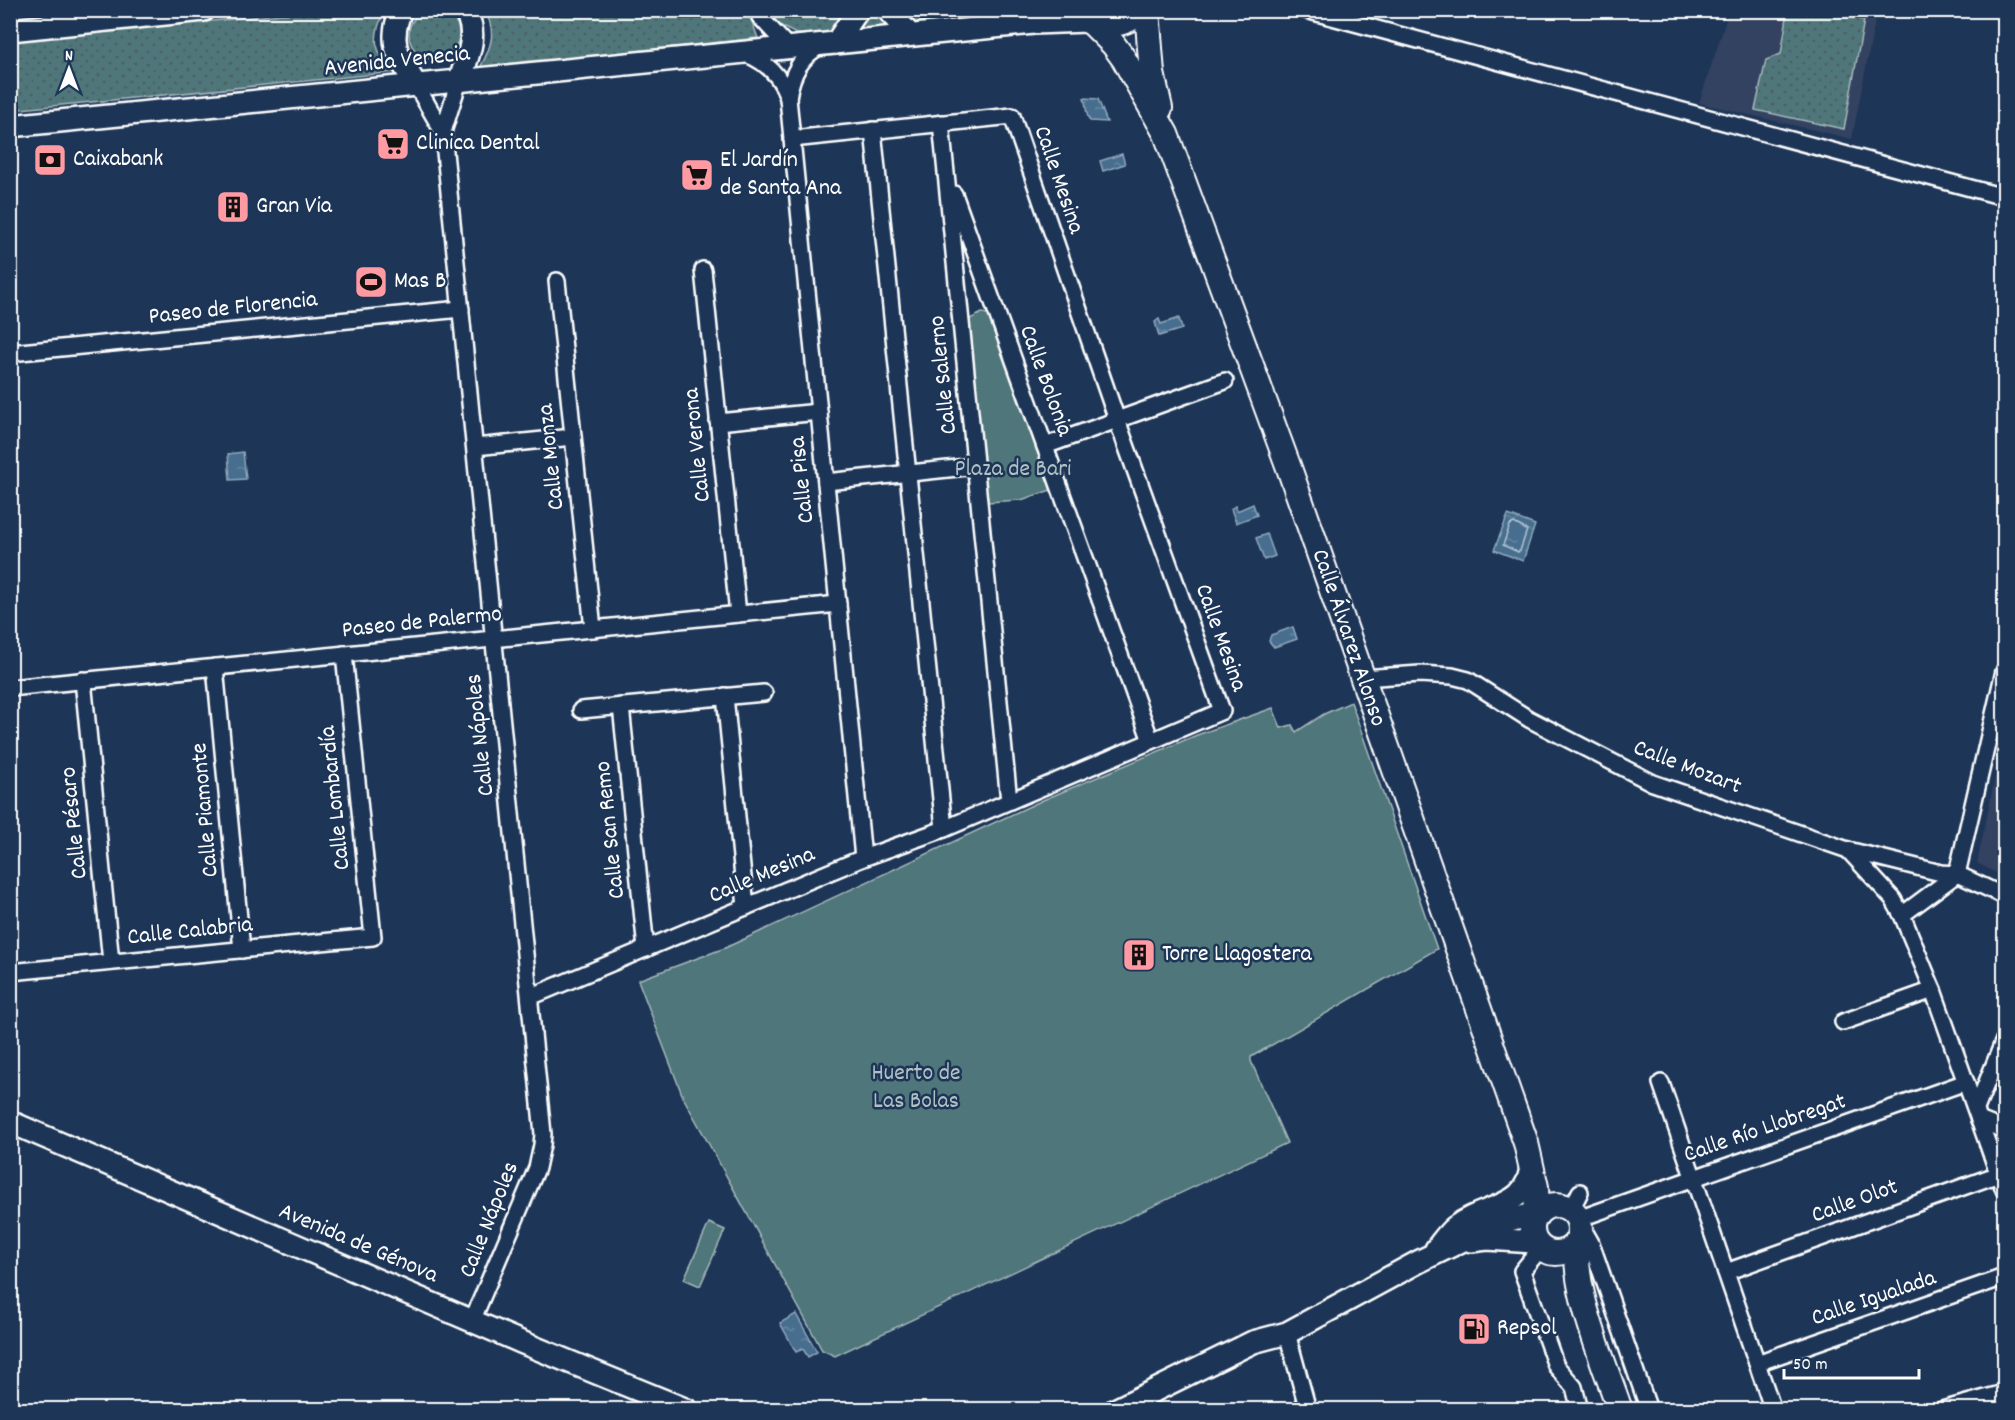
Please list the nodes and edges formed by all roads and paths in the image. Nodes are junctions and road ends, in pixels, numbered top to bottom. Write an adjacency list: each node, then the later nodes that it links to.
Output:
1 (204, 10): 10 (street)
2 (401, 10): 16 (street)
3 (465, 10): 15 (street)
4 (758, 10): 13 (street)
5 (858, 10): 12 (street)
6 (888, 10): 11 (street)
7 (1145, 10): 9 (main road); 22 (main road, Calle Álvarez Alonso)
8 (1306, 10): 25 (street)
9 (1083, 18): 11 (street, Avenida Venecia); 22 (main road, Calle Álvarez Alonso)
10 (10, 30)
11 (910, 35): 12 (street, Avenida Venecia)
12 (829, 44): 13 (street, Avenida Venecia); 17 (street, Calle Pisa)
13 (789, 48): 14 (street, Avenida Venecia)
14 (742, 52): 15 (street, Avenida Venecia); 17 (street, Calle Pisa)
15 (459, 81): 16 (street, Avenida Venecia); 21 (street, Calle Nápoles)
16 (416, 85): 19 (street, Avenida Venecia); 21 (street, Calle Nápoles)
17 (788, 98): 23 (street, Calle Pisa)
18 (941, 123): 20 (street, Calle Mesina); 24 (street, Calle Salerno); 32 (street, Calle Mesina)
19 (10, 126)
20 (873, 130): 23 (street, Calle Mesina); 38 (street)
21 (443, 132): 28 (street, Calle Nápoles)
22 (1166, 134): 47 (main road, Calle Álvarez Alonso)
23 (792, 139): 31 (street, Calle Pisa)
24 (946, 171): 35 (street, Calle Bolonia); 37 (street, Calle Salerno)
25 (2004, 197)
26 (703, 270): 33 (street, Calle Verona)
27 (557, 281): 34 (street, Calle Monza)
28 (461, 309): 29 (street, Paseo de Florencia); 36 (street, Calle Nápoles)
29 (10, 353)
30 (1225, 381): 32 (street)
31 (819, 412): 33 (street); 39 (street, Calle Pisa)
32 (1117, 420): 35 (street); 54 (street, Calle Mesina)
33 (718, 422): 41 (street, Calle Verona)
34 (573, 437): 36 (street); 42 (street, Calle Monza)
35 (1045, 446): 54 (street, Calle Bolonia)
36 (475, 447): 43 (street, Calle Nápoles)
37 (976, 466): 38 (street); 55 (street, Calle Salerno)
38 (907, 474): 39 (street); 56 (street)
39 (826, 482): 40 (street, Calle Pisa)
40 (838, 604): 41 (street, Paseo de Palermo); 58 (street, Calle Pisa)
41 (738, 614): 42 (street, Paseo de Palermo)
42 (593, 629): 43 (street, Paseo de Palermo)
43 (494, 639): 44 (street, Paseo de Palermo); 69 (street, Calle Nápoles)
44 (344, 654): 45 (street, Paseo de Palermo); 63 (street, Calle Lombardía)
45 (215, 667): 48 (street, Paseo de Palermo); 65 (street, Calle Piamonte)
46 (2004, 671): 59 (street)
47 (1363, 678): 57 (street, Calle Mozart); 77 (main road, Calle Álvarez Alonso)
48 (83, 680): 49 (street, Paseo de Palermo); 66 (street, Calle Pésaro)
49 (10, 688)
50 (764, 693): 51 (street)
51 (725, 696): 52 (street); 61 (street)
52 (621, 706): 53 (street); 64 (street, Calle San Remo)
53 (581, 710)
54 (1151, 741): 55 (street, Calle Mesina)
55 (1009, 801): 56 (street, Calle Mesina)
56 (944, 829): 58 (street, Calle Mesina)
57 (1848, 850): 59 (street, Calle Mozart); 62 (street)
58 (863, 858): 61 (street, Calle Mesina)
59 (1957, 874): 60 (street, Calle Mozart); 62 (street)
60 (2004, 896)
61 (746, 907): 64 (street, Calle Mesina)
62 (1902, 915): 68 (street)
63 (374, 937): 65 (street, Calle Calabria)
64 (646, 949): 69 (street, Calle Mesina)
65 (242, 950): 66 (street, Calle Calabria)
66 (111, 962): 67 (street, Calle Calabria)
67 (10, 972)
68 (1933, 990): 70 (street); 72 (street)
69 (530, 997): 88 (street, Calle Nápoles)
70 (1843, 1022)
71 (2004, 1040): 74 (street)
72 (1966, 1082): 74 (street); 79 (street, Calle Río Llobregat)
73 (1661, 1083): 79 (street)
74 (1977, 1114): 76 (street); 78 (street)
75 (10, 1122): 88 (street, Avenida de Génova)
76 (2004, 1130)
77 (1528, 1151): 81 (main road, Calle Álvarez Alonso); 82 (main road, Calle Álvarez Alonso); 84 (street)
78 (1999, 1174): 80 (street); 85 (street, Calle Olot)
79 (1693, 1178): 82 (street, Calle Río Llobregat); 85 (street)
80 (2004, 1190)
81 (1538, 1213): 82 (main road); 83 (main road, Calle Álvarez Alonso); 84 (street)
82 (1576, 1215): 83 (main road); 87 (main road); 97 (street, Calle Álvarez Alonso)
83 (1540, 1247): 84 (street); 87 (main road); 95 (street)
84 (1424, 1259): 89 (street)
85 (1726, 1272): 90 (street)
86 (2004, 1277): 90 (street, Calle Igualada)
87 (1585, 1306): 96 (main road)
88 (472, 1321): 92 (street, Avenida de Génova)
89 (1287, 1333): 93 (street); 94 (street)
90 (1758, 1363): 98 (street)
91 (2004, 1393): 99 (street)
92 (687, 1410)
93 (1115, 1410)
94 (1308, 1410)
95 (1580, 1410)
96 (1620, 1410)
97 (1649, 1410)
98 (1773, 1410)
99 (1942, 1410)

